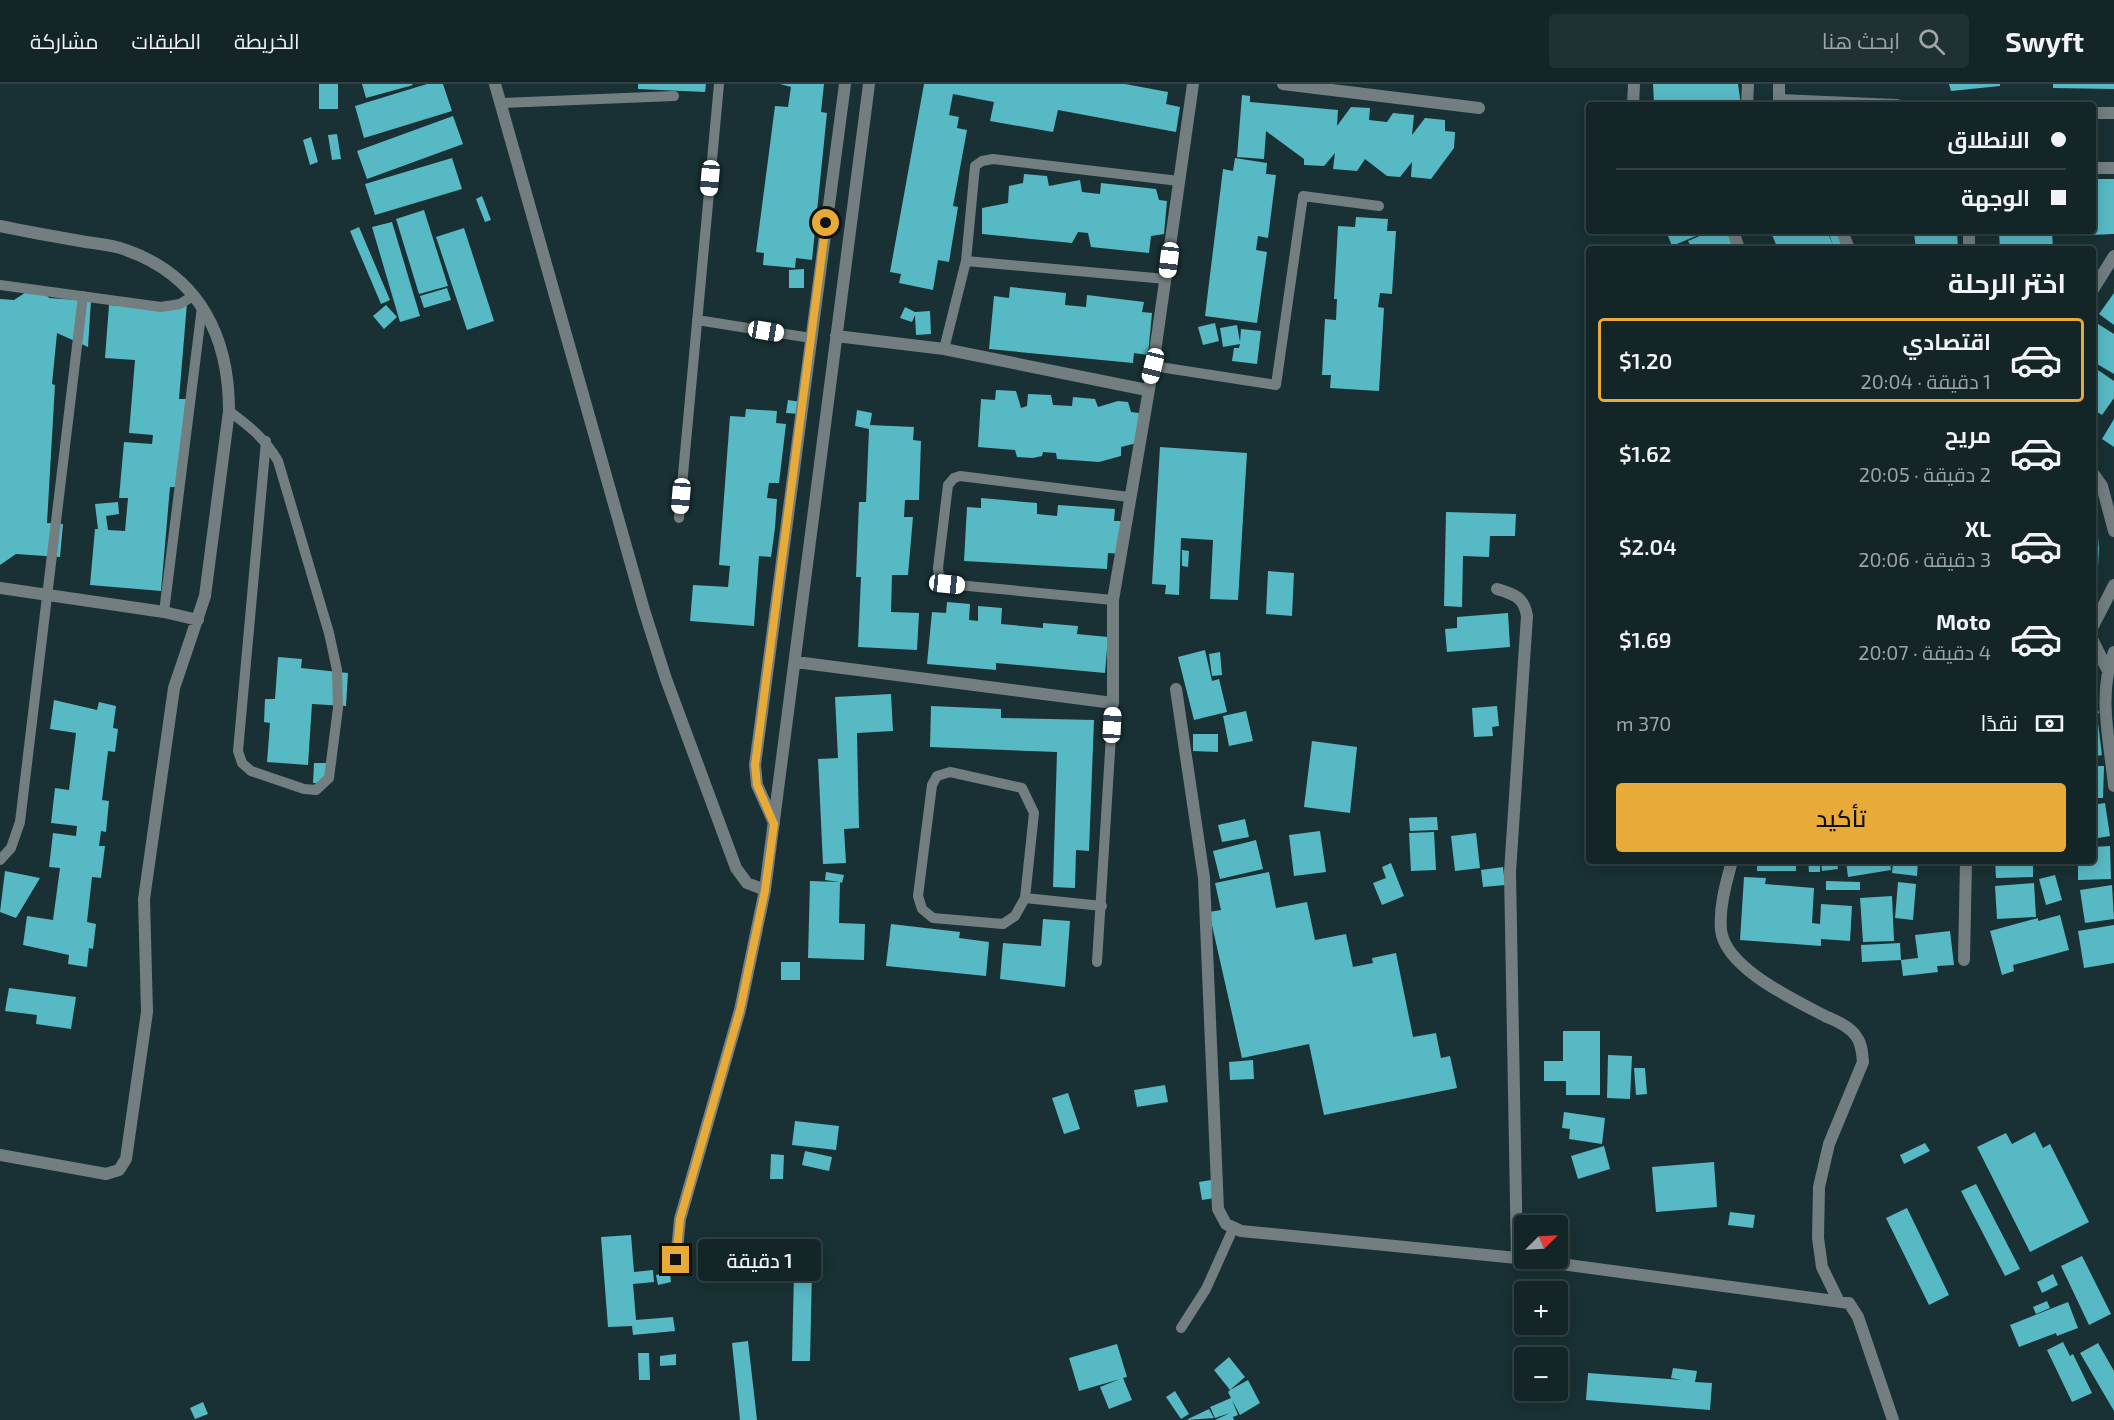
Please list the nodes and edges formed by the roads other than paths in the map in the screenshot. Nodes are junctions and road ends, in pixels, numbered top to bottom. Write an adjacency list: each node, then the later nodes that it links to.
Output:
1 (495, 84): 14 (street)
2 (719, 84): 31 (lane)
3 (845, 84): 33 (street)
4 (869, 84): 32 (street)
5 (1192, 84): 20 (street)
6 (1283, 84): 15 (street)
7 (1634, 84): 11 (street)
8 (1748, 84): 12 (street)
9 (1779, 84): 13 (street)
10 (674, 96): 14 (lane)
11 (1633, 102)
12 (1747, 102)
13 (1779, 102)
14 (501, 103): 62 (street)
15 (1479, 108)
16 (2096, 113): 17 (street)
17 (2114, 113)
18 (2096, 168): 19 (street)
19 (2114, 168)
20 (1179, 181): 24 (lane); 25 (street)
21 (1379, 206): 35 (lane)
22 (0, 226): 29 (street)
23 (2114, 256): 27 (street)
24 (966, 261): 25 (lane); 34 (lane)
25 (1166, 279): 35 (street)
26 (0, 285): 28 (lane)
27 (2096, 285)
28 (83, 296): 29 (lane); 46 (lane)
29 (193, 296): 30 (street)
30 (202, 307): 37 (street); 48 (lane)
31 (697, 320): 33 (lane); 41 (lane)
32 (836, 336): 34 (street); 53 (street)
33 (811, 338): 58 (street)
34 (944, 349): 36 (street)
35 (1153, 366): 36 (street)
36 (1147, 390): 40 (street)
37 (228, 411): 38 (lane); 49 (street)
38 (266, 441): 38 (lane)
39 (2096, 478): 42 (street)
40 (1129, 497): 47 (street); 47 (lane)
41 (679, 518)
42 (2114, 531)
43 (2114, 585): 50 (street)
44 (0, 588): 46 (street)
45 (1497, 589): 68 (street)
46 (46, 594): 48 (street); 59 (lane)
47 (1113, 600): 56 (street)
48 (164, 612): 49 (street)
49 (198, 620): 67 (street)
50 (2096, 620)
51 (2096, 647): 54 (street)
52 (2114, 652): 54 (street)
53 (796, 662): 56 (street); 58 (street)
54 (2107, 669): 57 (street)
55 (1176, 689): 69 (street)
56 (1113, 703): 64 (lane)
57 (2114, 786)
58 (774, 824): 62 (street)
59 (0, 860)
60 (1731, 864): 73 (street)
61 (1966, 864): 65 (street)
62 (765, 890): 71 (street)
63 (1025, 898): 63 (lane); 64 (lane)
64 (1102, 906): 66 (lane)
65 (1964, 960)
66 (1097, 962)
67 (0, 1155)
68 (1516, 1215)
69 (1233, 1229): 70 (street); 74 (lane)
70 (1514, 1258)
71 (676, 1260)
72 (1568, 1265): 73 (street)
73 (1838, 1300): 75 (street)
74 (1181, 1328)
75 (1893, 1420)

